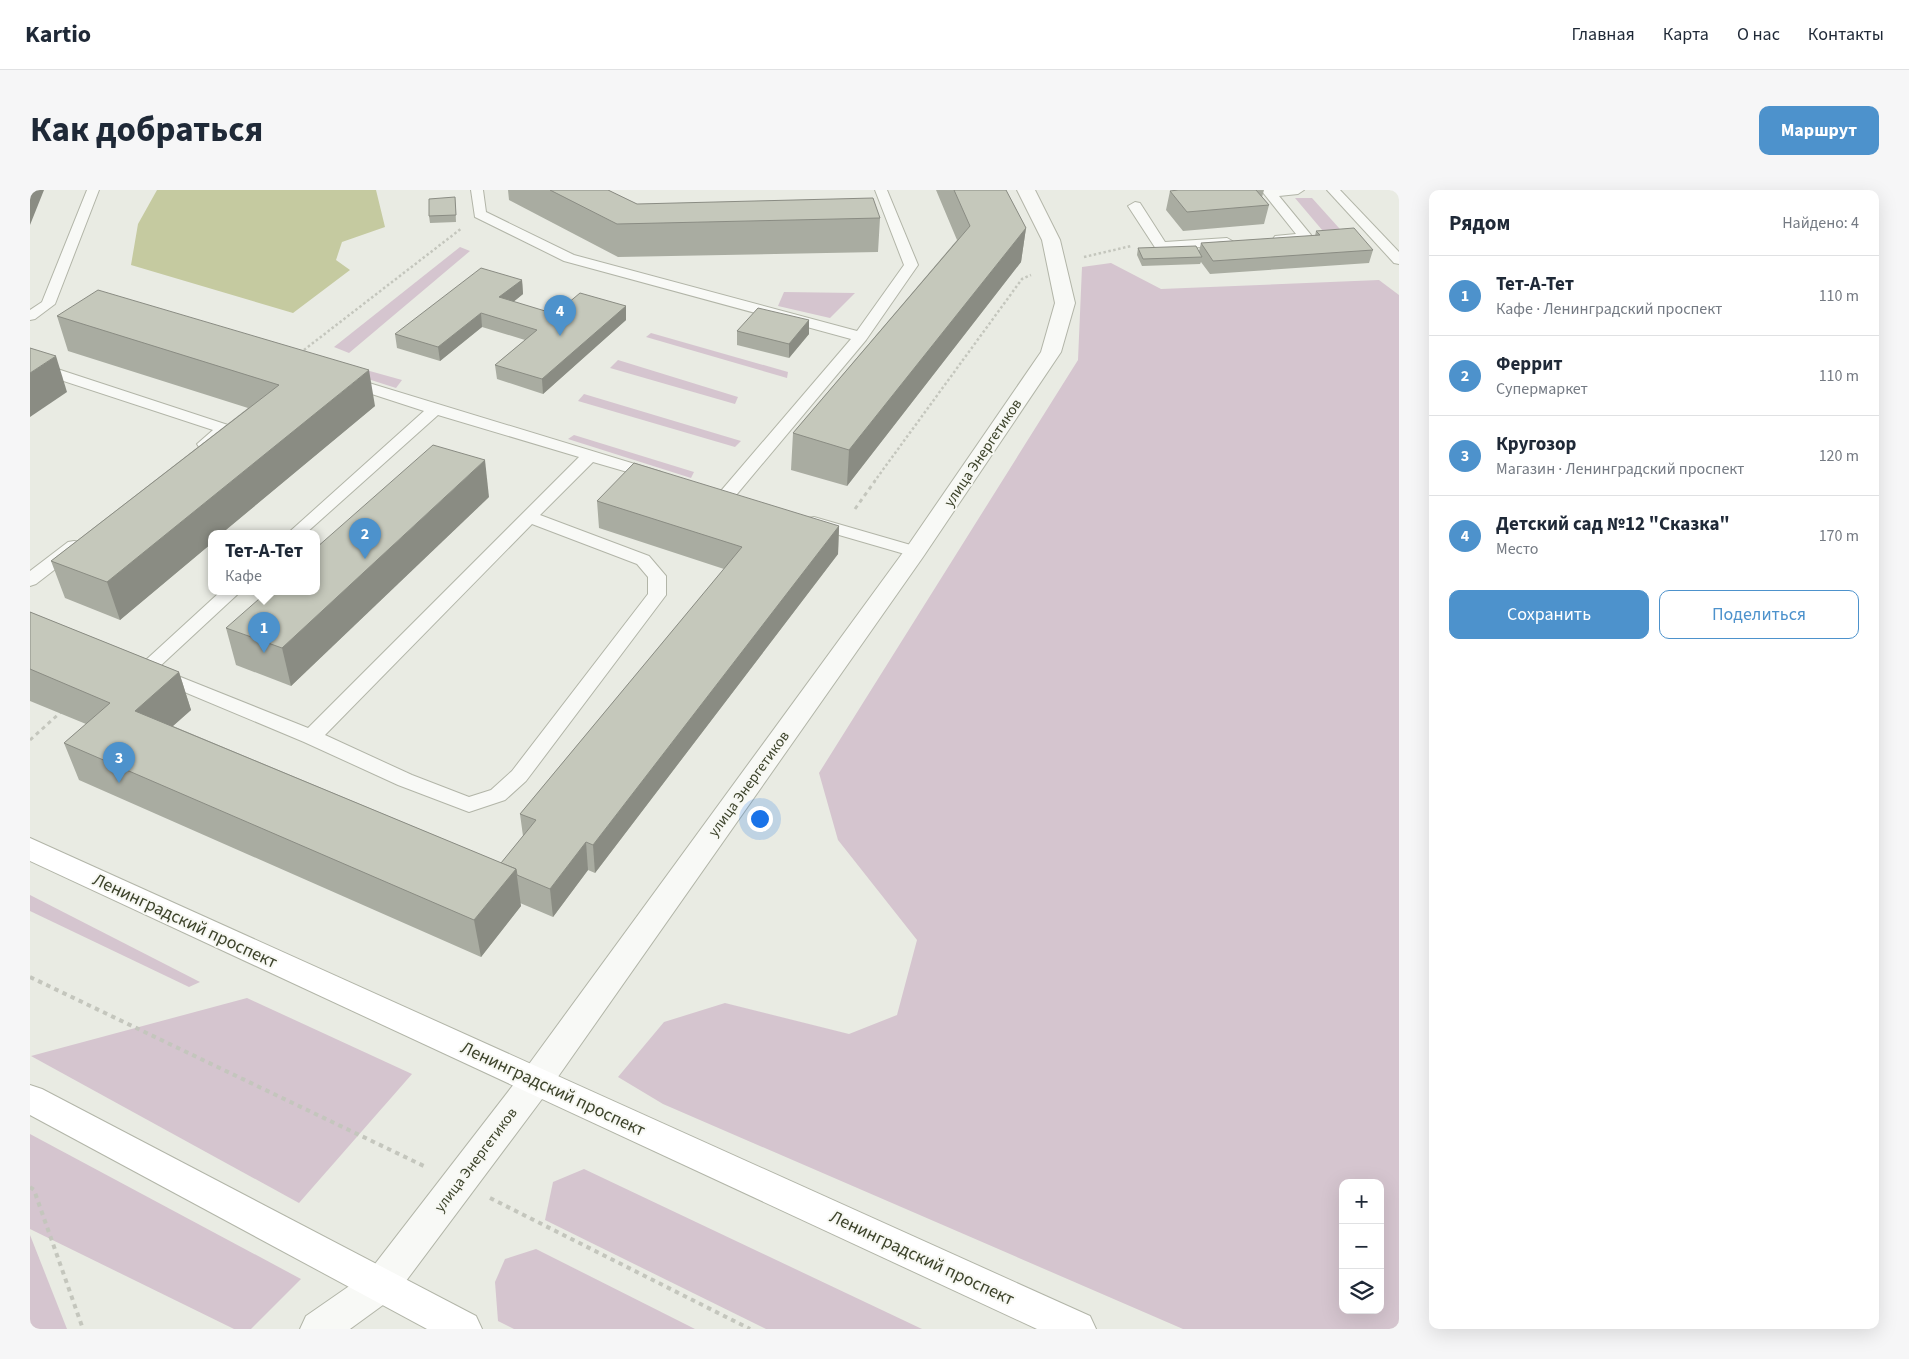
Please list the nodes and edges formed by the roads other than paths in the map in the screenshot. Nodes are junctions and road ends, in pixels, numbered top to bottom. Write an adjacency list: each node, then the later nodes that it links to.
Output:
1 (93, 190): 14 (lane)
2 (477, 190): 15 (lane)
3 (881, 190): 10 (lane)
4 (1026, 190): 29 (street, улица Энергетиков)
5 (1298, 190): 7 (lane)
6 (1333, 190): 13 (lane)
7 (1268, 192): 11 (lane)
8 (1135, 206): 12 (lane)
9 (870, 210): 10 (lane)
10 (890, 210): 15 (lane)
11 (1268, 240)
12 (1238, 242)
13 (1399, 260)
14 (30, 316)
15 (861, 337): 23 (lane)
16 (30, 365): 19 (lane)
17 (330, 376): 18 (lane)
18 (435, 409): 20 (lane); 27 (lane)
19 (194, 453)
20 (589, 456): 21 (lane); 25 (lane)
21 (671, 480)
22 (707, 490): 23 (lane)
23 (726, 496): 24 (lane)
24 (745, 501)
25 (529, 518): 32 (lane); 32 (lane)
26 (802, 518): 29 (lane)
27 (299, 530)
28 (85, 538): 30 (lane)
29 (915, 552): 34 (street, улица Энергетиков)
30 (30, 580)
31 (227, 595): 32 (lane)
32 (311, 737)
33 (30, 850): 34 (street, Ленинградский проспект)
34 (536, 1081): 36 (street, улица Энергетиков); 39 (street, Ленинградский проспект)
35 (30, 1099): 36 (street)
36 (381, 1285): 37 (street, улица Энергетиков); 38 (street)
37 (319, 1329)
38 (463, 1329)
39 (1077, 1329)

